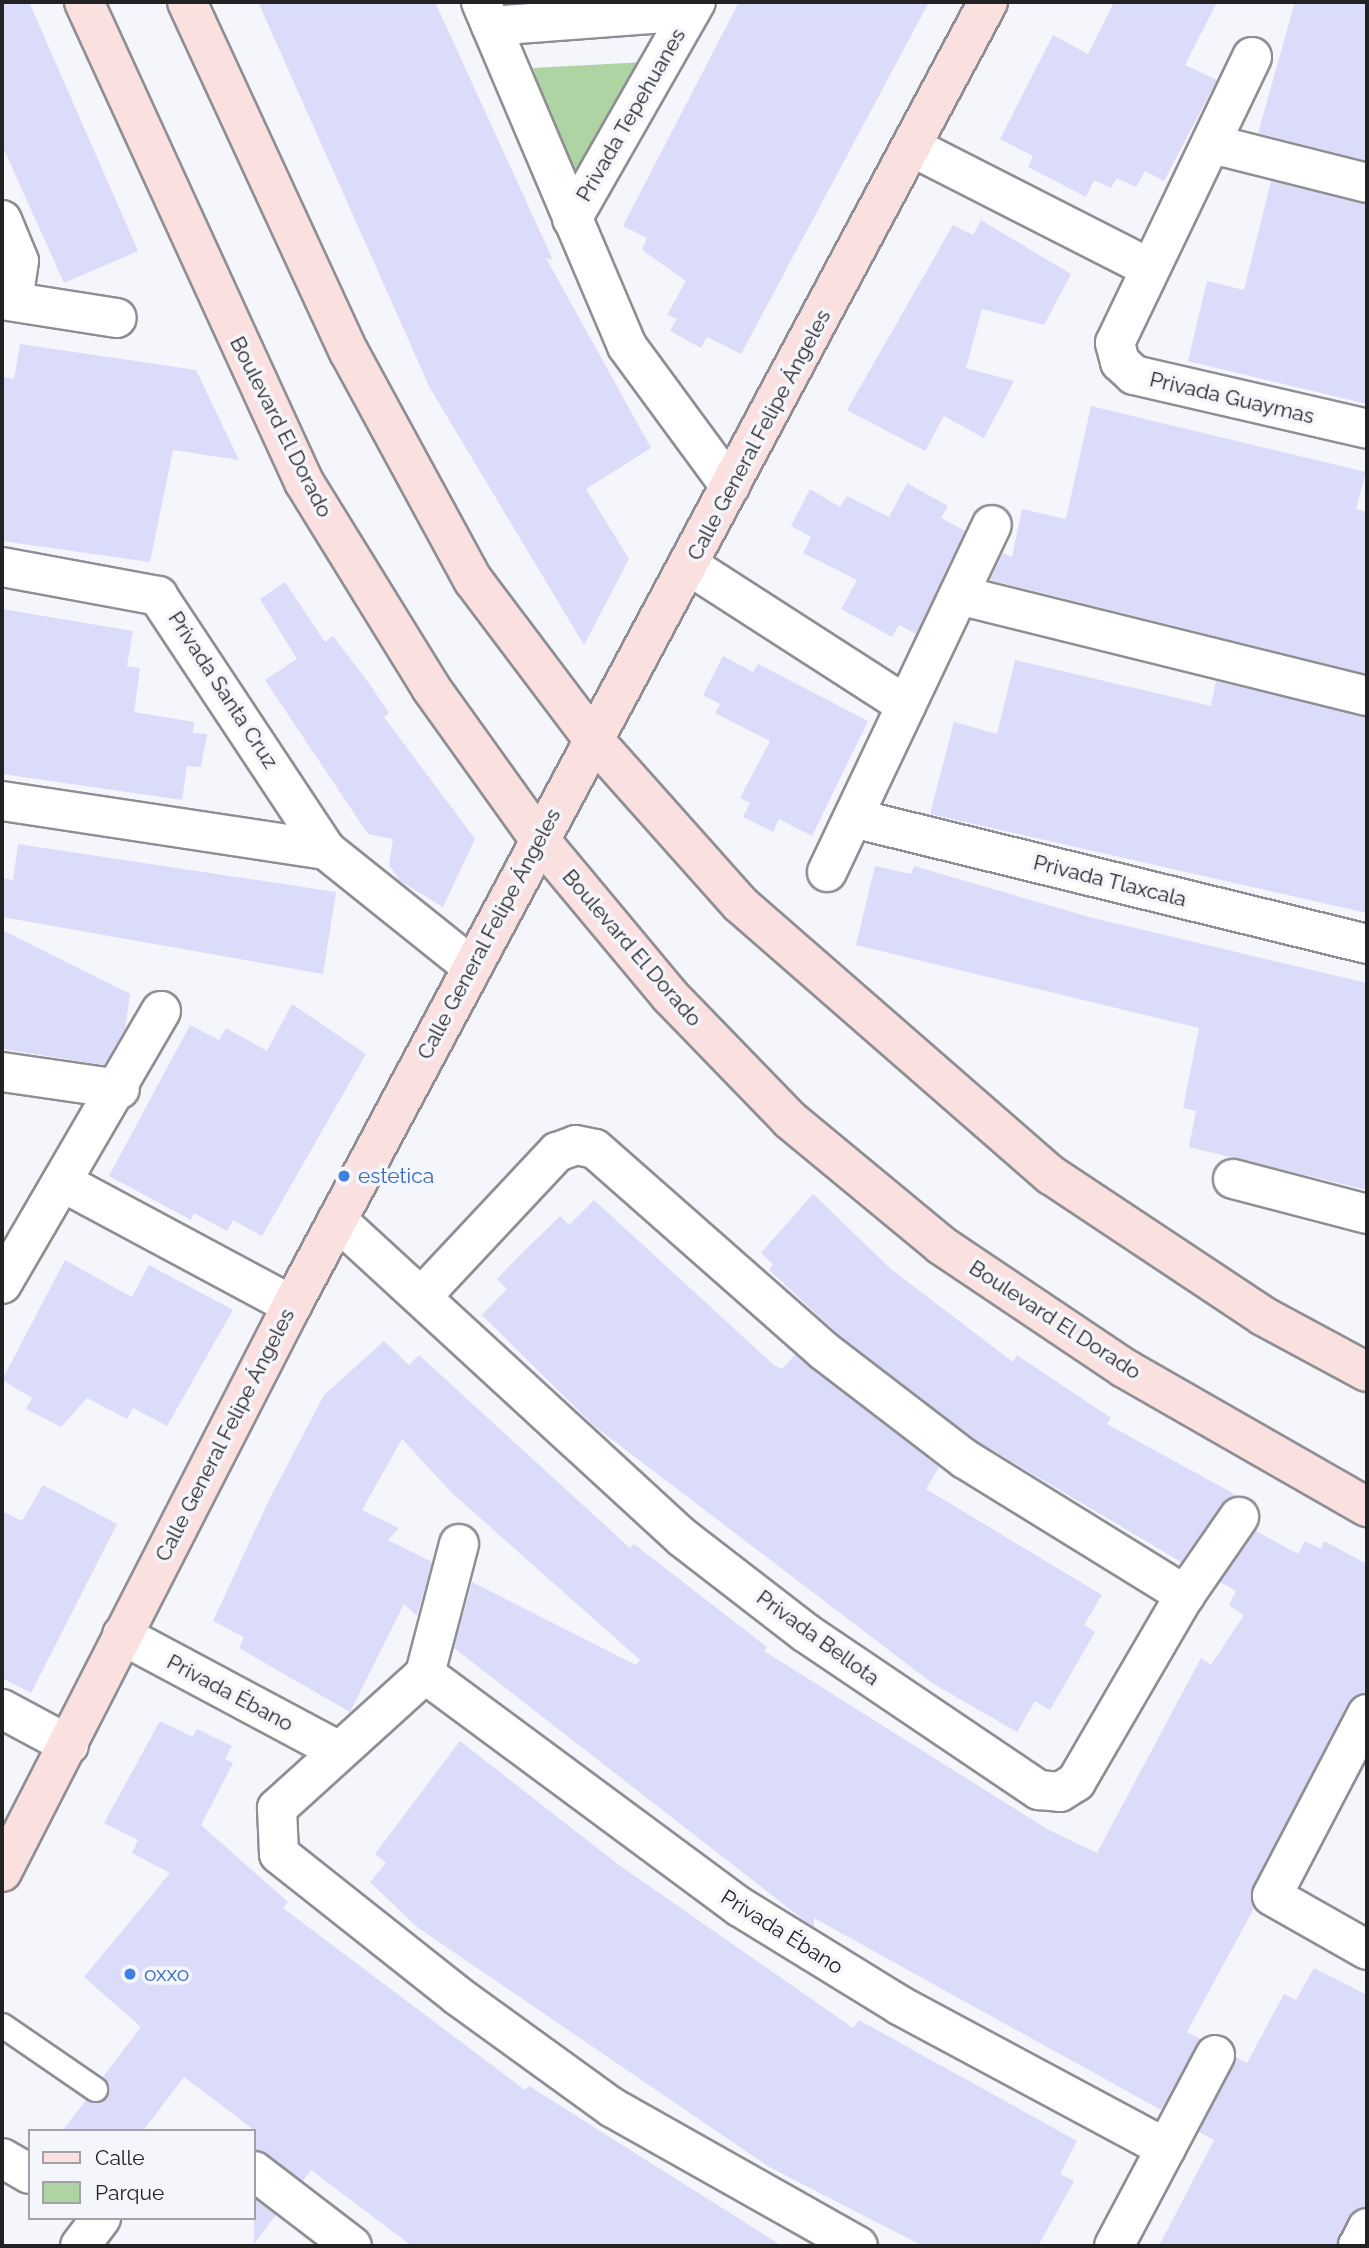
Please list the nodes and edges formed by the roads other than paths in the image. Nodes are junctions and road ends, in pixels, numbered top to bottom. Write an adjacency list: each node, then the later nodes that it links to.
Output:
1 (84, 2): 26 (main road, Boulevard El Dorado)
2 (187, 2): 23 (main road)
3 (988, 2): 8 (main road, Calle General Felipe Ángeles)
4 (693, 6): 5 (street, Privada Tepehuanes); 10 (street, Privada Tepehuanes)
5 (486, 14): 10 (street, Privada Tepehuanes)
6 (1252, 57): 7 (street, Privada Guaymas)
7 (1212, 144): 9 (street); 12 (street, Privada Guaymas)
8 (912, 147): 12 (street); 16 (main road, Calle General Felipe Ángeles)
9 (1367, 183)
10 (572, 219): 16 (street, Privada Tepehuanes)
11 (2, 220): 13 (street)
12 (1149, 268): 15 (street, Privada Guaymas)
13 (8, 301): 14 (street)
14 (117, 317)
15 (1367, 429)
16 (730, 486): 18 (main road, Calle General Felipe Ángeles)
17 (992, 525): 20 (street)
18 (690, 566): 22 (street); 23 (main road, Calle General Felipe Ángeles)
19 (2, 567): 27 (street, Privada Santa Cruz)
20 (959, 595): 21 (street); 22 (street)
21 (1367, 696)
22 (906, 705): 25 (street)
23 (593, 739): 26 (main road, Calle General Felipe Ángeles); 41 (main road)
24 (2, 802): 27 (street)
25 (853, 818): 28 (street); 29 (street, Privada Tlaxcala)
26 (540, 840): 30 (main road, Calle General Felipe Ángeles); 42 (main road, Boulevard El Dorado)
27 (326, 850): 30 (street, Privada Santa Cruz)
28 (827, 872)
29 (1367, 944)
30 (471, 966): 37 (main road, Calle General Felipe Ángeles)
31 (162, 1011): 33 (street)
32 (2, 1072): 33 (street)
33 (120, 1088): 35 (street)
34 (1233, 1179): 36 (street)
35 (64, 1183): 38 (street); 40 (street)
36 (1367, 1214)
37 (337, 1220): 39 (street, Privada Bellota); 40 (main road, Calle General Felipe Ángeles)
38 (2, 1284)
39 (424, 1294): 45 (street); 45 (street, Privada Bellota)
40 (292, 1305): 46 (main road, Calle General Felipe Ángeles)
41 (1367, 1372)
42 (1367, 1507)
43 (1239, 1517): 45 (street, Privada Bellota)
44 (459, 1544): 47 (street)
45 (1185, 1595)
46 (122, 1635): 50 (main road, Calle General Felipe Ángeles); 51 (street, Privada Ébano)
47 (425, 1674): 51 (street); 57 (street, Privada Ébano)
48 (2, 1709): 50 (street)
49 (1367, 1714): 53 (street)
50 (69, 1745): 52 (main road, Calle General Felipe Ángeles)
51 (337, 1750): 65 (street)
52 (2, 1872)
53 (1367, 1950)
54 (2, 2025): 56 (lane)
55 (1215, 2055): 57 (street)
56 (95, 2089)
57 (1166, 2148): 66 (street)
58 (2, 2158): 59 (street)
59 (28, 2173)
60 (256, 2173): 64 (street)
61 (100, 2220): 63 (street)
62 (1367, 2228): 67 (street)
63 (80, 2246)
64 (352, 2246)
65 (858, 2246)
66 (1114, 2246)
67 (1358, 2246)

